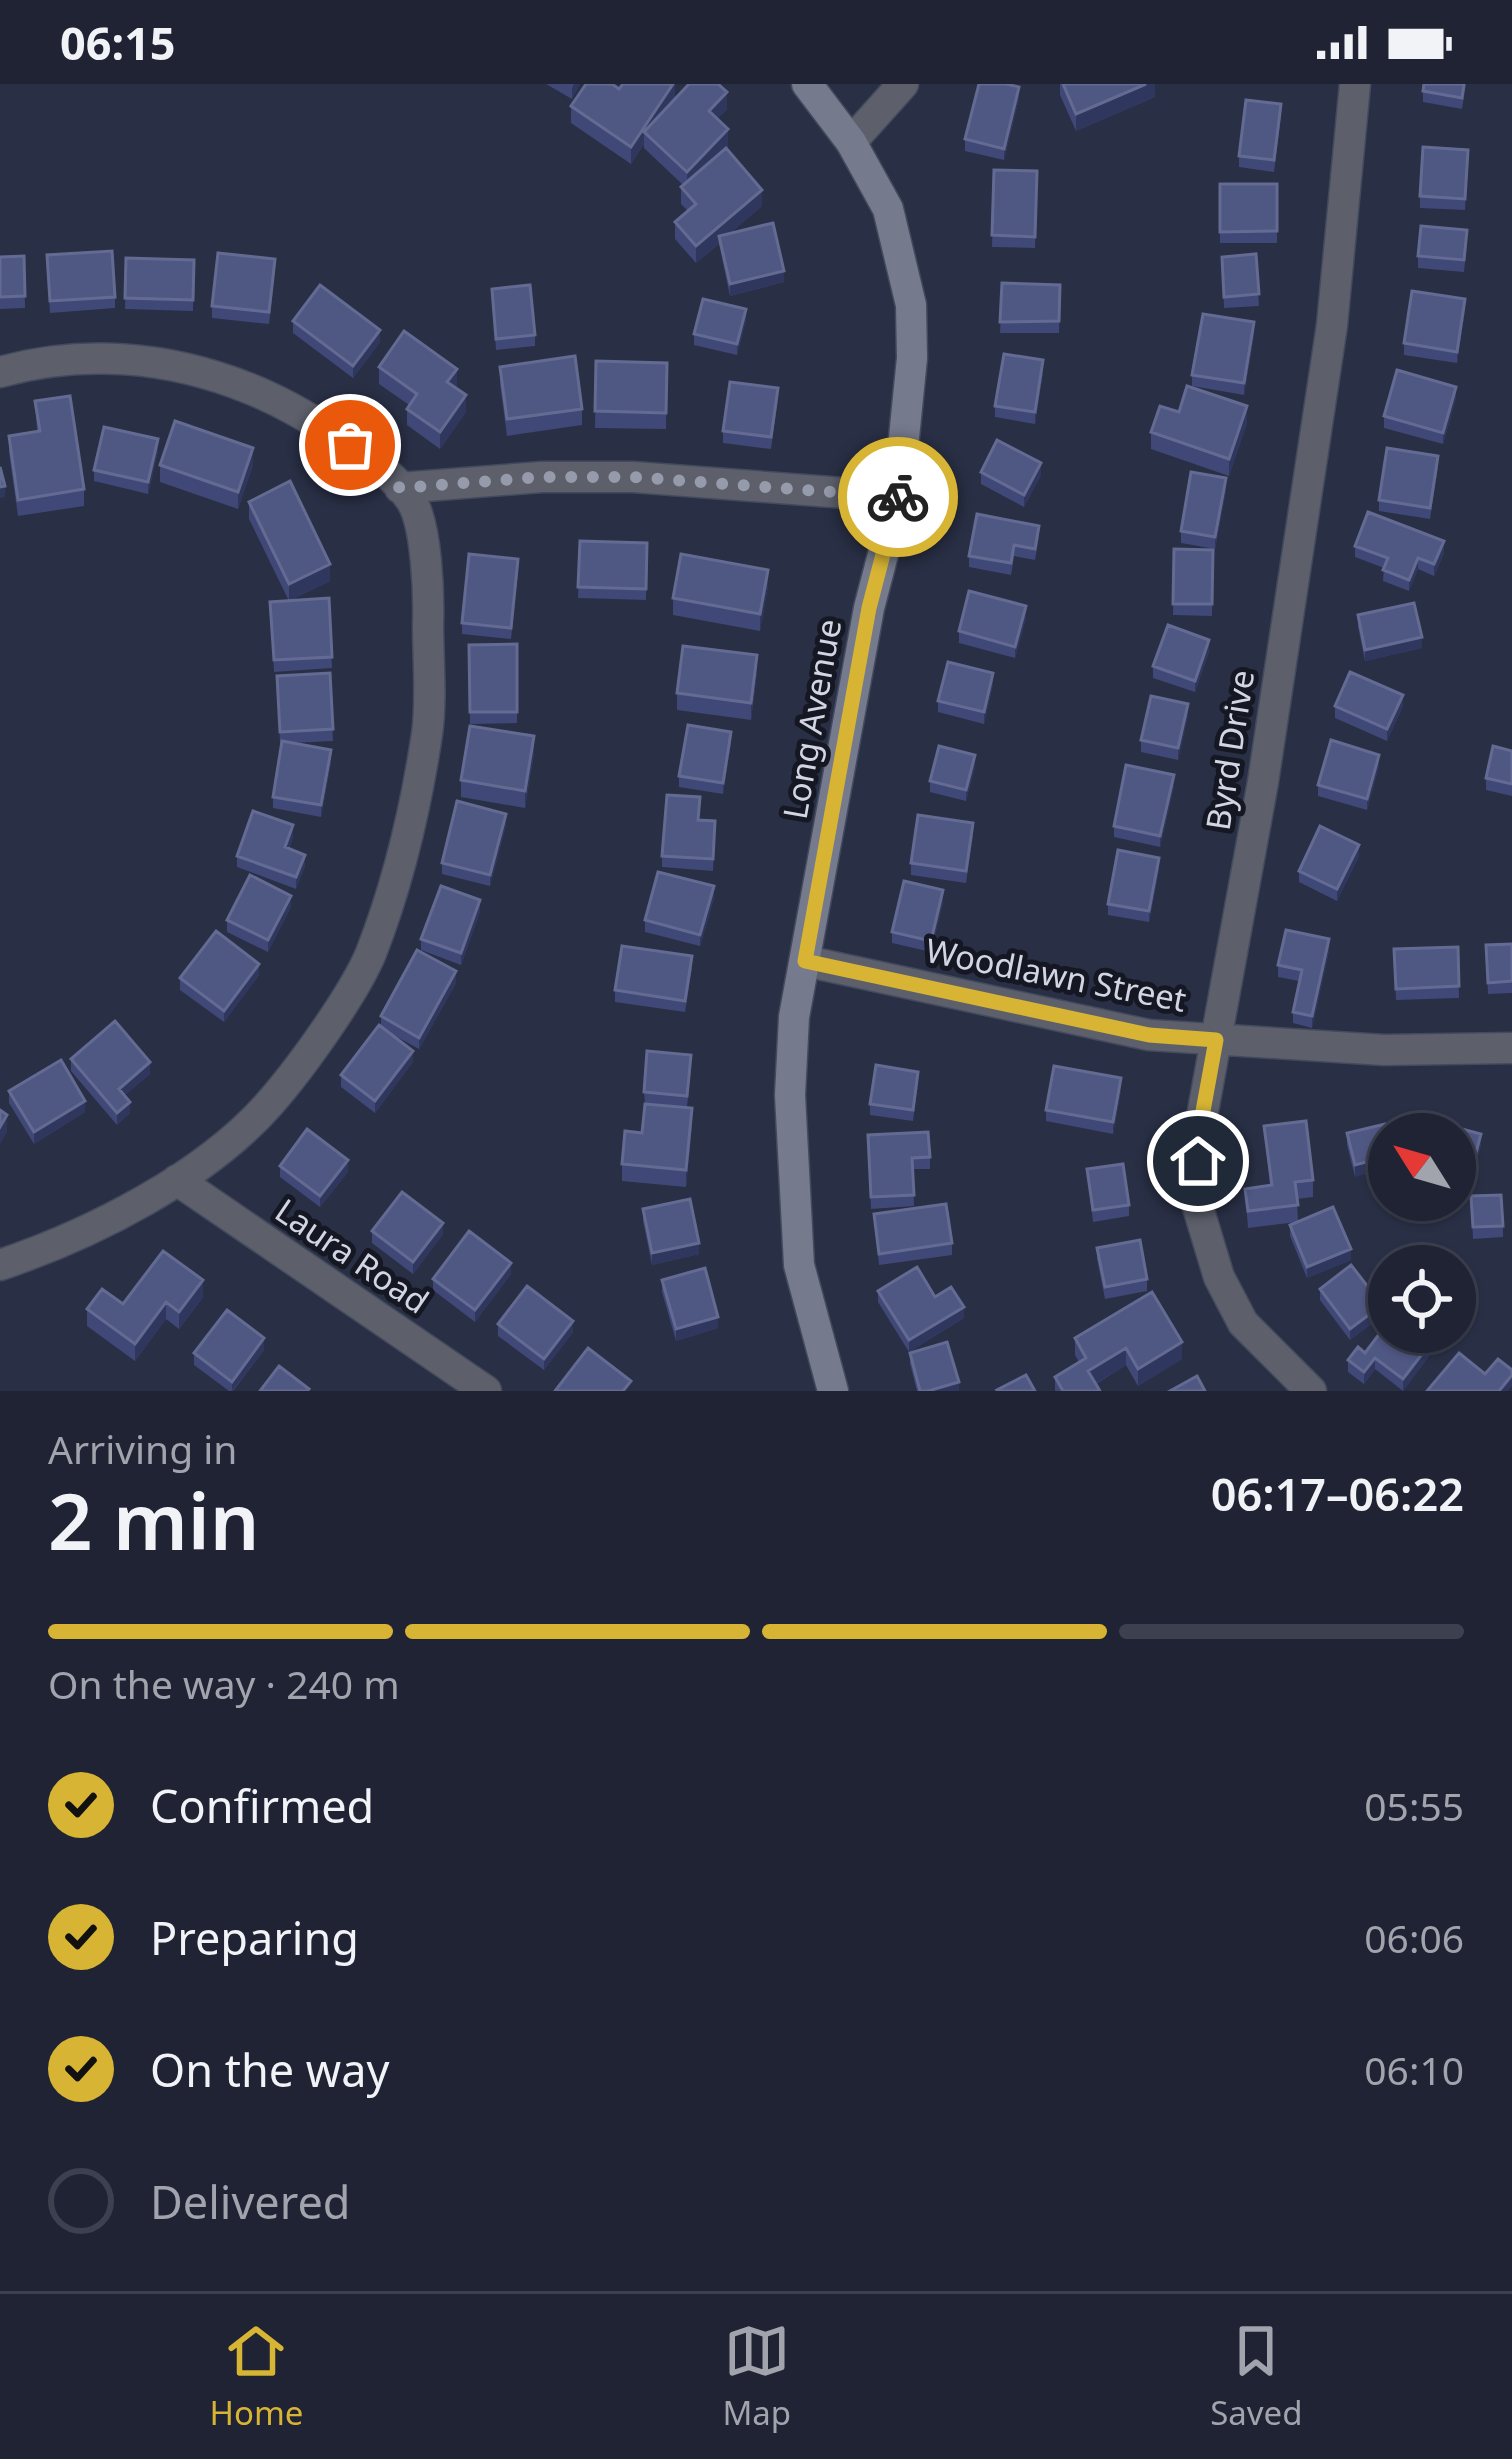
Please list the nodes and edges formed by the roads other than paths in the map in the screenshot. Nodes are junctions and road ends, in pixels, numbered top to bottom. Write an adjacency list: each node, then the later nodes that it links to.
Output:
1 (807, 84): 4 (street, Long Avenue)
2 (903, 84): 4 (street)
3 (1355, 84): 9 (street, Byrd Drive)
4 (851, 142): 7 (street, Long Avenue)
5 (0, 372): 6 (street)
6 (400, 488): 7 (street); 11 (street)
7 (898, 497): 8 (street, Long Avenue)
8 (805, 961): 9 (street, Woodlawn Street); 14 (street, Long Avenue)
9 (1216, 1040): 10 (street, Woodlawn Street); 15 (street, Byrd Drive)
10 (1512, 1048)
11 (177, 1180): 12 (street); 13 (street, Laura Road)
12 (0, 1264)
13 (486, 1391)
14 (833, 1391)
15 (1311, 1391)

